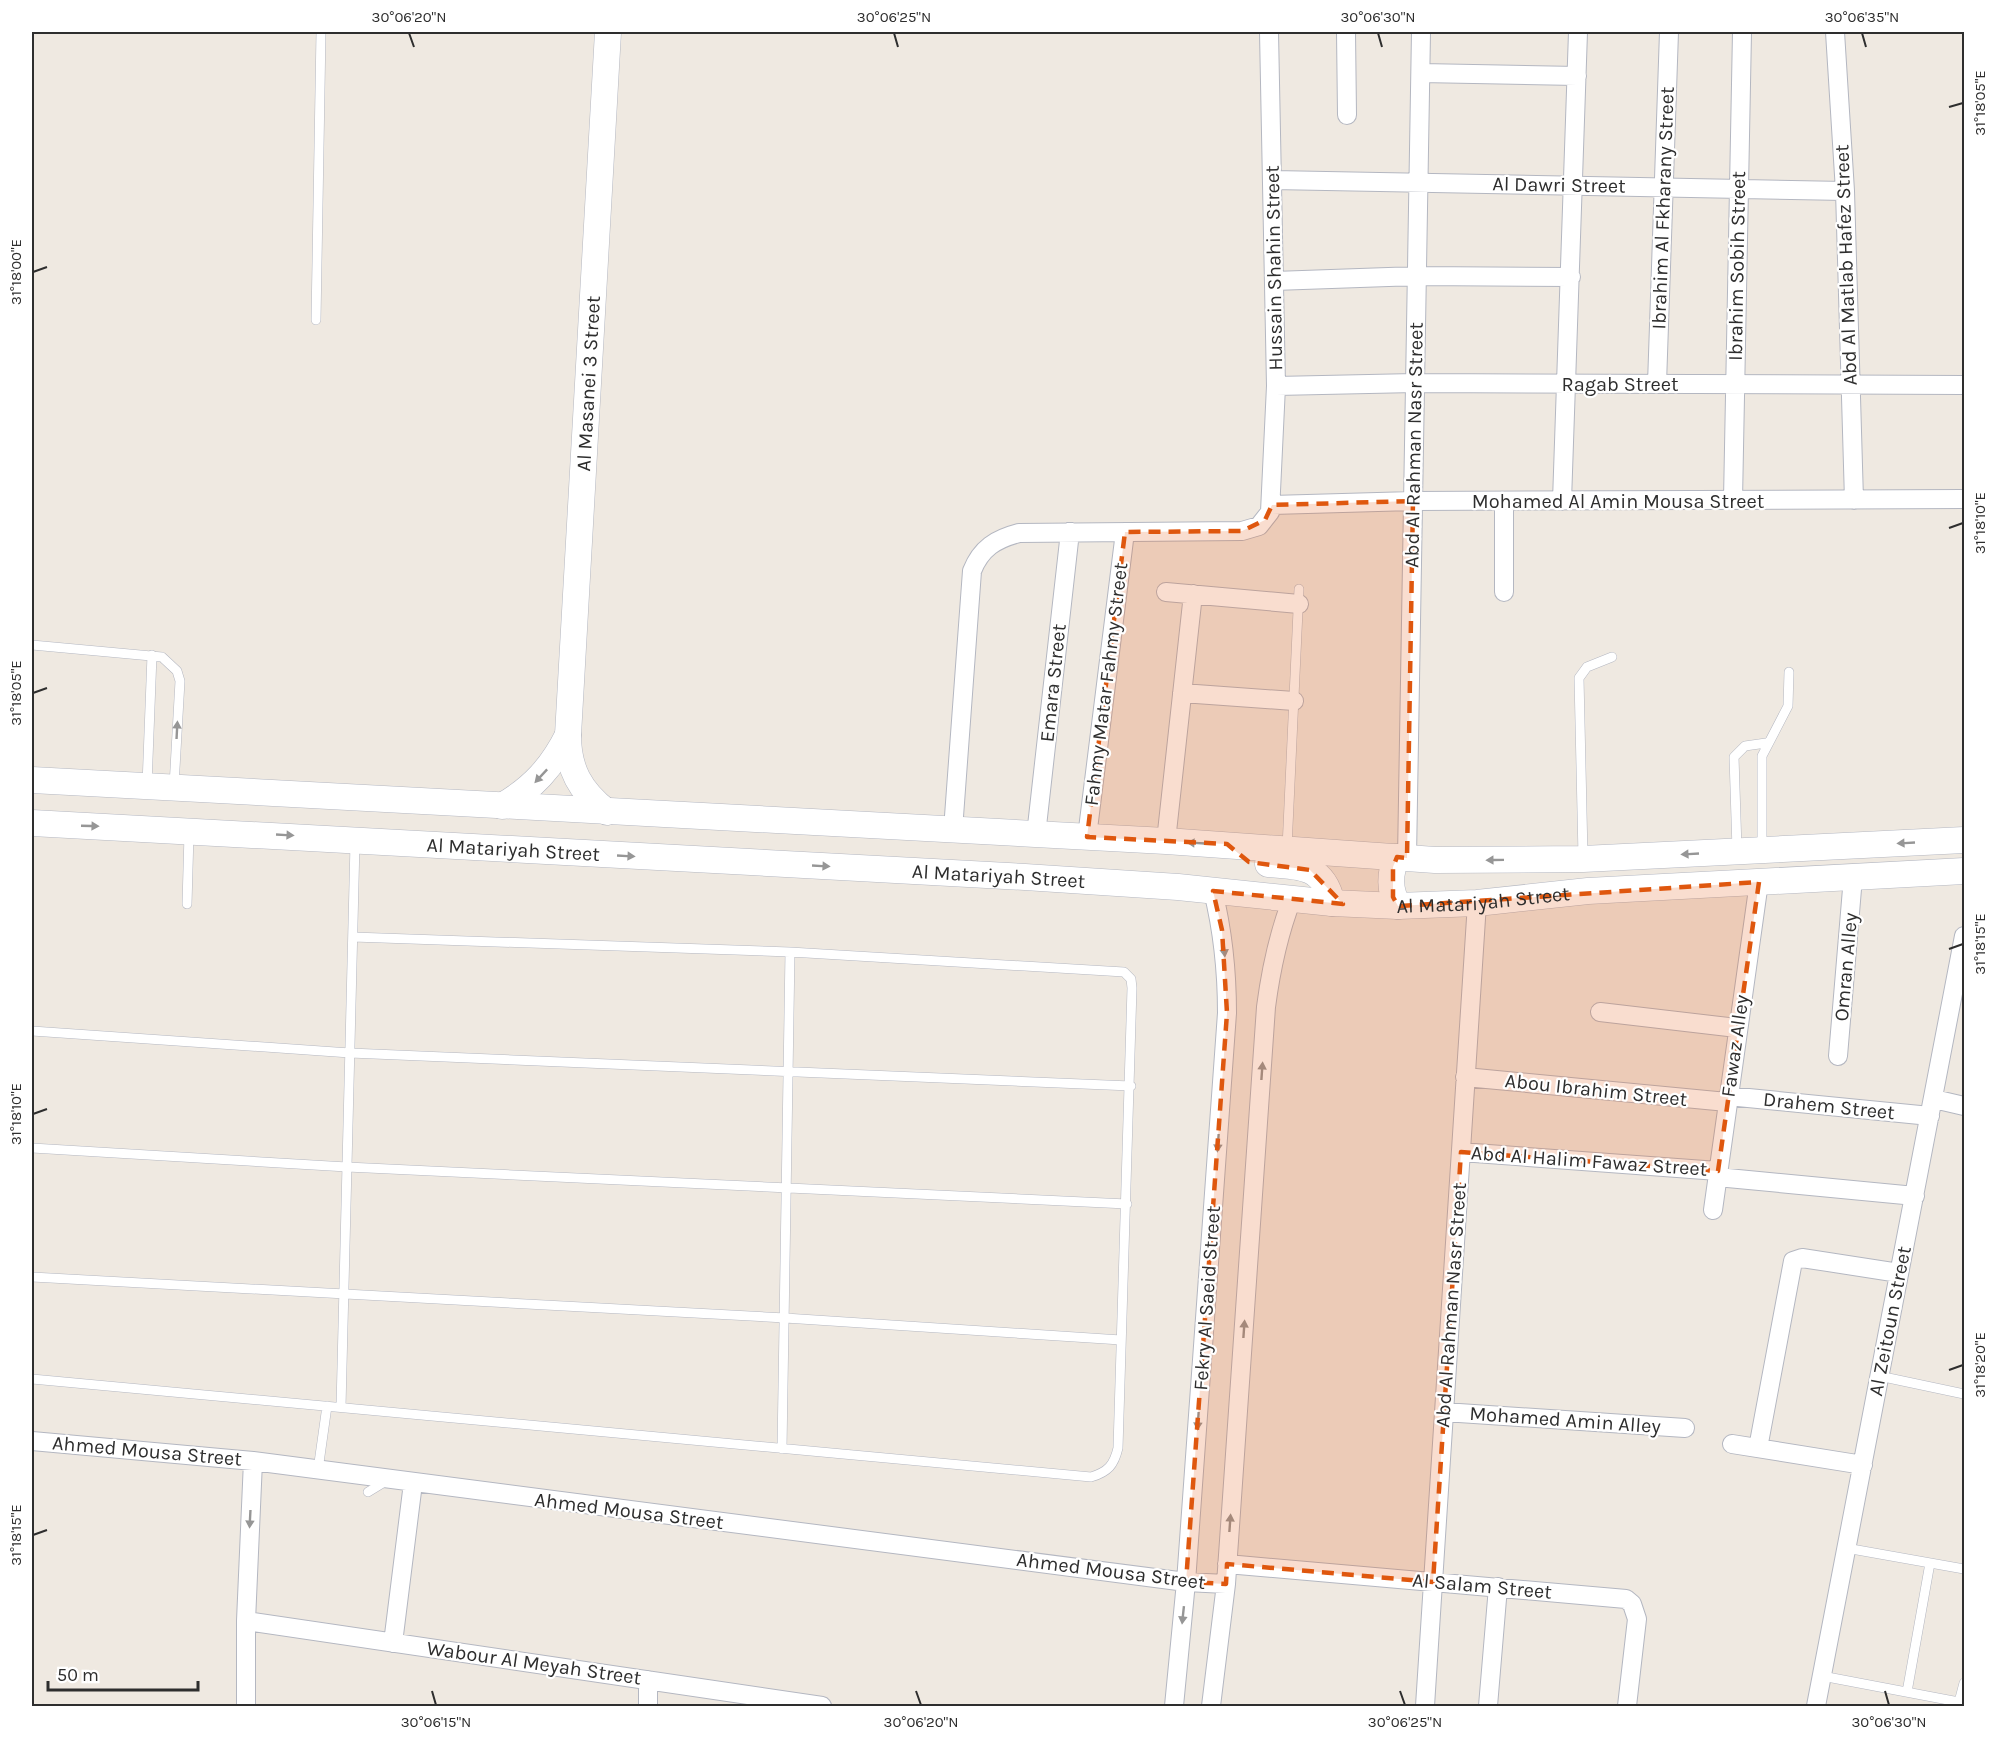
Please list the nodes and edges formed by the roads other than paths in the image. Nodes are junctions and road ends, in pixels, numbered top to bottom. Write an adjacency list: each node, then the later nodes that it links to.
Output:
1 (321, 32): 22 (lane)
2 (608, 32): 49 (main road, Al Masanei 3 Street)
3 (1269, 32): 13 (street, Hussain Shahin Street)
4 (1346, 32): 12 (street)
5 (1421, 32): 10 (street, Abd Al Rahman Nasr Street)
6 (1578, 32): 11 (street)
7 (1670, 32): 16 (street, Ibrahim Al Fkharany Street)
8 (1742, 32): 17 (street, Ibrahim Sobih Street)
9 (1835, 32): 18 (street, Abd Al Matlab Hafez Street)
10 (1421, 73): 11 (street); 14 (street, Abd Al Rahman Nasr Street)
11 (1577, 76): 15 (street)
12 (1347, 115)
13 (1273, 180): 14 (street, Al Dawri Street); 21 (street, Hussain Shahin Street)
14 (1419, 182): 15 (street, Al Dawri Street); 19 (street, Abd Al Rahman Nasr Street)
15 (1574, 184): 16 (street, Al Dawri Street); 20 (street)
16 (1664, 188): 17 (street, Al Dawri Street); 25 (street, Ibrahim Al Fkharany Street)
17 (1739, 189): 18 (street, Al Dawri Street); 26 (street, Ibrahim Sobih Street)
18 (1845, 191): 27 (street, Abd Al Matlab Hafez Street)
19 (1417, 276): 20 (street); 21 (street); 23 (street, Abd Al Rahman Nasr Street)
20 (1571, 277): 24 (street)
21 (1274, 281): 29 (street, Hussain Shahin Street)
22 (316, 320)
23 (1415, 383): 24 (street, Ragab Street); 29 (street, Ragab Street); 33 (street, Abd Al Rahman Nasr Street)
24 (1566, 383): 25 (street, Ragab Street); 34 (street)
25 (1657, 384): 26 (street, Ragab Street)
26 (1735, 384): 27 (street, Ragab Street); 31 (street, Ibrahim Sobih Street)
27 (1851, 385): 28 (street, Ragab Street); 32 (street, Abd Al Matlab Hafez Street)
28 (1965, 385)
29 (1276, 386): 36 (street, Hussain Shahin Street)
30 (1965, 499): 32 (street, Mohamed Al Amin Mousa Street)
31 (1733, 500): 32 (street, Mohamed Al Amin Mousa Street); 34 (street, Mohamed Al Amin Mousa Street)
32 (1854, 500)
33 (1413, 501): 35 (street, Mohamed Al Amin Mousa Street); 36 (street, Mohamed Al Amin Mousa Street); 68 (street, Abd Al Rahman Nasr Street)
34 (1562, 501): 35 (street, Mohamed Al Amin Mousa Street)
35 (1504, 502): 40 (street)
36 (1272, 505): 37 (street)
37 (1125, 531): 38 (street); 60 (street, Fahmy Matar Fahmy Street)
38 (1070, 532): 58 (street); 59 (street, Emara Street)
39 (1166, 592): 41 (street)
40 (1504, 592)
41 (1193, 594): 42 (street); 47 (street)
42 (1299, 597): 48 (lane)
43 (32, 645): 44 (lane)
44 (152, 656): 52 (lane); 53 (lane, one-way to 44)
45 (1612, 657): 69 (lane)
46 (1788, 672): 50 (lane)
47 (1182, 693): 48 (street); 63 (street)
48 (1294, 701): 65 (lane)
49 (568, 735): 54 (main road, Al Masanei 3 Street, one-way to 54); 55 (main road, Al Masanei 3 Street)
50 (1766, 743): 66 (lane); 67 (lane)
51 (32, 780): 52 (main road, Al Matariyah Street)
52 (147, 787): 53 (main road, Al Matariyah Street)
53 (174, 789): 54 (main road, Al Matariyah Street)
54 (502, 806): 55 (main road, Al Matariyah Street)
55 (607, 812): 58 (main road, Al Matariyah Street)
56 (32, 823): 57 (main road, Al Matariyah Street, one-way to 57)
57 (189, 830): 61 (main road, Al Matariyah Street, one-way to 61); 77 (lane)
58 (953, 830): 59 (main road, Al Matariyah Street)
59 (1036, 835): 60 (main road, Al Matariyah Street)
60 (1087, 837): 63 (main road, Al Matariyah Street)
61 (355, 839): 73 (main road, Al Matariyah Street, one-way to 73); 80 (lane)
62 (1965, 840): 66 (main road, Al Matariyah Street, one-way to 66)
63 (1166, 841): 64 (main road, Al Matariyah Street, one-way to 63)
64 (1227, 844): 65 (main road, Al Matariyah Street); 75 (main road)
65 (1287, 848): 68 (main road, Al Matariyah Street)
66 (1762, 850): 67 (main road, Al Matariyah Street)
67 (1737, 851): 69 (main road, Al Matariyah Street, one-way to 69)
68 (1402, 858): 69 (main road, Al Matariyah Street, one-way to 68); 78 (main road)
69 (1583, 859)
70 (1965, 872): 71 (main road, Al Matariyah Street)
71 (1853, 877): 72 (main road, Al Matariyah Street); 87 (street, Omran Alley)
72 (1759, 882): 76 (main road, Al Matariyah Street); 84 (street, Fawaz Alley)
73 (1213, 891): 74 (main road, Al Matariyah Street); 128 (street, Fekry Al Saeid Street, one-way to 128)
74 (1292, 899): 75 (main road, Al Matariyah Street); 126 (street, Fekry Al Saeid Street, one-way to 74)
75 (1332, 903): 78 (main road, Al Matariyah Street)
76 (1477, 903): 78 (main road, Al Matariyah Street); 89 (street, Abd Al Rahman Nasr Street)
77 (187, 904)
78 (1398, 906)
79 (1965, 936): 82 (street, Al Zeitoun Street)
80 (353, 937): 81 (lane); 86 (lane)
81 (790, 952): 88 (lane); 90 (lane)
82 (1960, 983): 93 (street, Al Zeitoun Street)
83 (1600, 1012): 84 (street)
84 (1737, 1028): 91 (street, Fawaz Alley)
85 (32, 1031): 86 (lane)
86 (350, 1053): 88 (lane); 96 (lane)
87 (1838, 1056)
88 (789, 1071): 90 (lane); 98 (lane)
89 (1465, 1077): 91 (street, Abou Ibrahim Street); 95 (street, Abd Al Rahman Nasr Street)
90 (1131, 1086): 100 (lane)
91 (1728, 1099): 93 (street, Drahem Street); 97 (street, Fawaz Alley)
92 (1965, 1106): 93 (street, Drahem Street)
93 (1932, 1107): 99 (street, Al Zeitoun Street)
94 (32, 1148): 96 (lane)
95 (1461, 1152): 97 (street, Abd Al Halim Fawaz Street); 112 (street, Abd Al Rahman Nasr Street)
96 (347, 1167): 98 (lane); 104 (lane)
97 (1718, 1174): 99 (street, Abd Al Halim Fawaz Street); 101 (street, Fawaz Alley)
98 (787, 1188): 100 (lane); 105 (lane)
99 (1915, 1196): 102 (street, Al Zeitoun Street)
100 (1127, 1204): 106 (lane)
101 (1713, 1210)
102 (1899, 1273): 107 (street, Al Zeitoun Street); 116 (street)
103 (32, 1277): 104 (lane)
104 (344, 1293): 105 (lane); 111 (lane)
105 (785, 1317): 106 (lane); 117 (lane)
106 (1121, 1340): 117 (lane)
107 (1879, 1376): 109 (lane); 119 (street, Al Zeitoun Street)
108 (32, 1379): 110 (lane)
109 (1965, 1394)
110 (327, 1406): 111 (lane); 120 (lane)
111 (341, 1407): 117 (lane)
112 (1444, 1412): 113 (street, Mohamed Amin Alley); 129 (street, Abd Al Rahman Nasr Street)
113 (1685, 1428)
114 (32, 1441): 118 (street, Ahmed Mousa Street)
115 (1732, 1444): 116 (street)
116 (1758, 1448): 119 (street)
117 (782, 1449)
118 (253, 1461): 120 (street, Ahmed Mousa Street); 132 (street, one-way to 132)
119 (1863, 1465): 124 (street, Al Zeitoun Street)
120 (318, 1470): 121 (street, Ahmed Mousa Street)
121 (388, 1479): 122 (street, Ahmed Mousa Street); 123 (lane)
122 (413, 1483): 128 (street, Ahmed Mousa Street); 133 (street)
123 (368, 1492)
124 (1846, 1548): 125 (lane); 134 (street, Al Zeitoun Street)
125 (1930, 1563): 127 (lane); 137 (lane)
126 (1227, 1564): 129 (street, Al Salam Street); 130 (street, Fekry Al Saeid Street)
127 (1965, 1569)
128 (1186, 1582): 130 (street, Ahmed Mousa Street); 143 (street, Fekry Al Saeid Street, one-way to 143)
129 (1433, 1582): 131 (street, Al Salam Street); 145 (street, Abd Al Rahman Nasr Street)
130 (1226, 1584): 144 (street, Fekry Al Saeid Street)
131 (1498, 1587): 146 (street); 147 (street, Al Salam Street)
132 (246, 1621): 133 (street, Wabour Al Meyah Street); 140 (street)
133 (393, 1643): 135 (street, Wabour Al Meyah Street)
134 (1822, 1676): 137 (lane); 148 (street, Al Zeitoun Street)
135 (648, 1680): 138 (street, Wabour Al Meyah Street); 141 (street)
136 (1965, 1683): 139 (lane)
137 (1907, 1692): 139 (lane)
138 (711, 1699): 142 (street, Wabour Al Meyah Street)
139 (1962, 1703)
140 (246, 1707)
141 (648, 1707)
142 (822, 1707)
143 (1174, 1707)
144 (1211, 1707)
145 (1425, 1707)
146 (1488, 1707)
147 (1627, 1707)
148 (1816, 1707)

